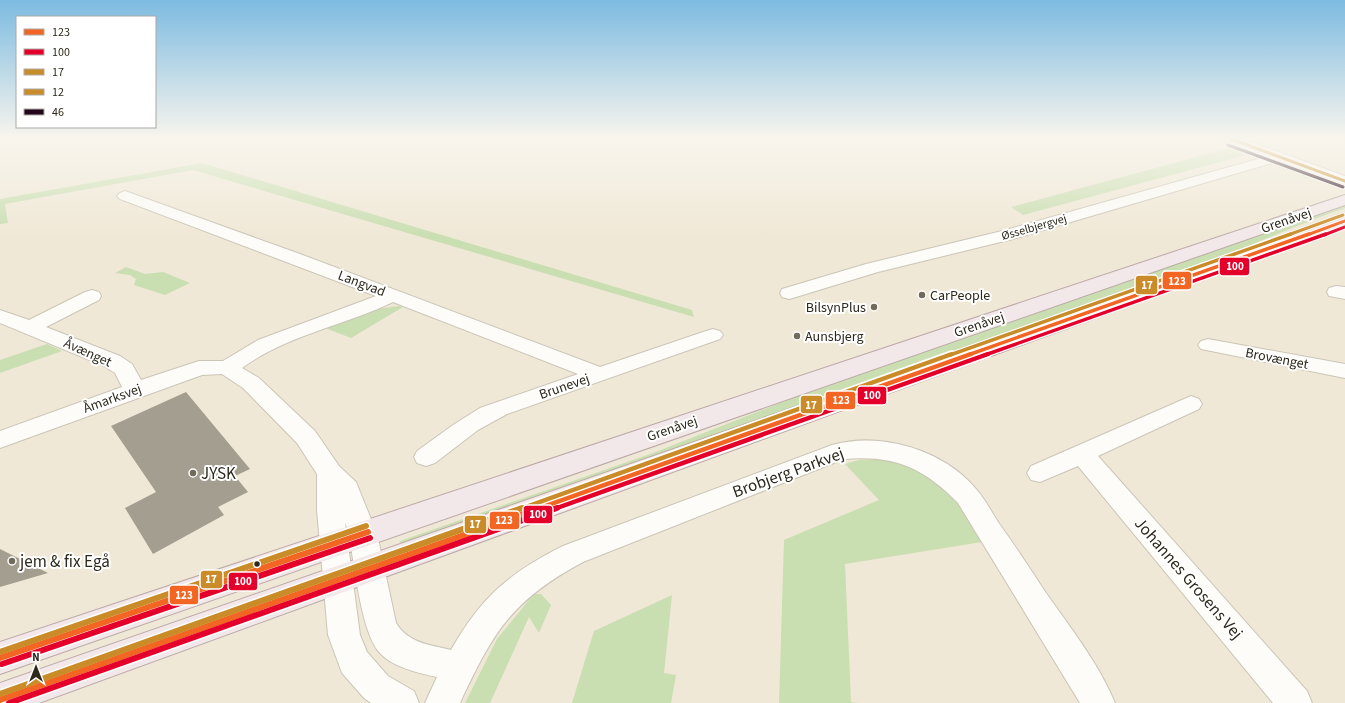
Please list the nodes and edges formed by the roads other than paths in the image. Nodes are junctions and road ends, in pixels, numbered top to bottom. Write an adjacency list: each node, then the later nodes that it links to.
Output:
1 (1228, 172): 7 (street, Øsselbjergvej)
2 (1320, 172): 3 (street)
3 (1345, 181)
4 (125, 196): 8 (street, Langvad)
5 (1345, 200): 24 (main road, Grenåvej)
6 (1345, 221): 26 (main road, Grenåvej)
7 (789, 294)
8 (393, 295): 14 (street); 16 (street, Langvad)
9 (92, 296): 11 (street)
10 (0, 316): 11 (street, Åvænget)
11 (29, 328): 17 (street, Åvænget)
12 (713, 335): 16 (street, Brunevej)
13 (1208, 345): 15 (street, Brovænget)
14 (227, 368): 17 (street, Åmarksvej); 22 (street, Åmarksvej)
15 (1345, 371)
16 (599, 374): 21 (street, Brunevej)
17 (135, 390): 19 (street, Åmarksvej)
18 (1191, 404): 20 (street)
19 (0, 440)
20 (1082, 454): 23 (street); 34 (street, Johannes Grosens Vej)
21 (426, 457)
22 (330, 473): 24 (street, Åmarksvej); 25 (street)
23 (1040, 473)
24 (363, 534): 25 (main road, Grenåvej); 26 (street)
25 (333, 544): 27 (street); 28 (main road, Grenåvej)
26 (369, 568): 27 (main road, Grenåvej); 29 (street)
27 (338, 580): 30 (main road, Grenåvej); 31 (street)
28 (0, 658)
29 (460, 668): 32 (street, Brobjerg Parkvej); 33 (street, Brobjerg Parkvej)
30 (0, 700)
31 (402, 703)
32 (442, 703)
33 (1098, 703)
34 (1295, 703)

